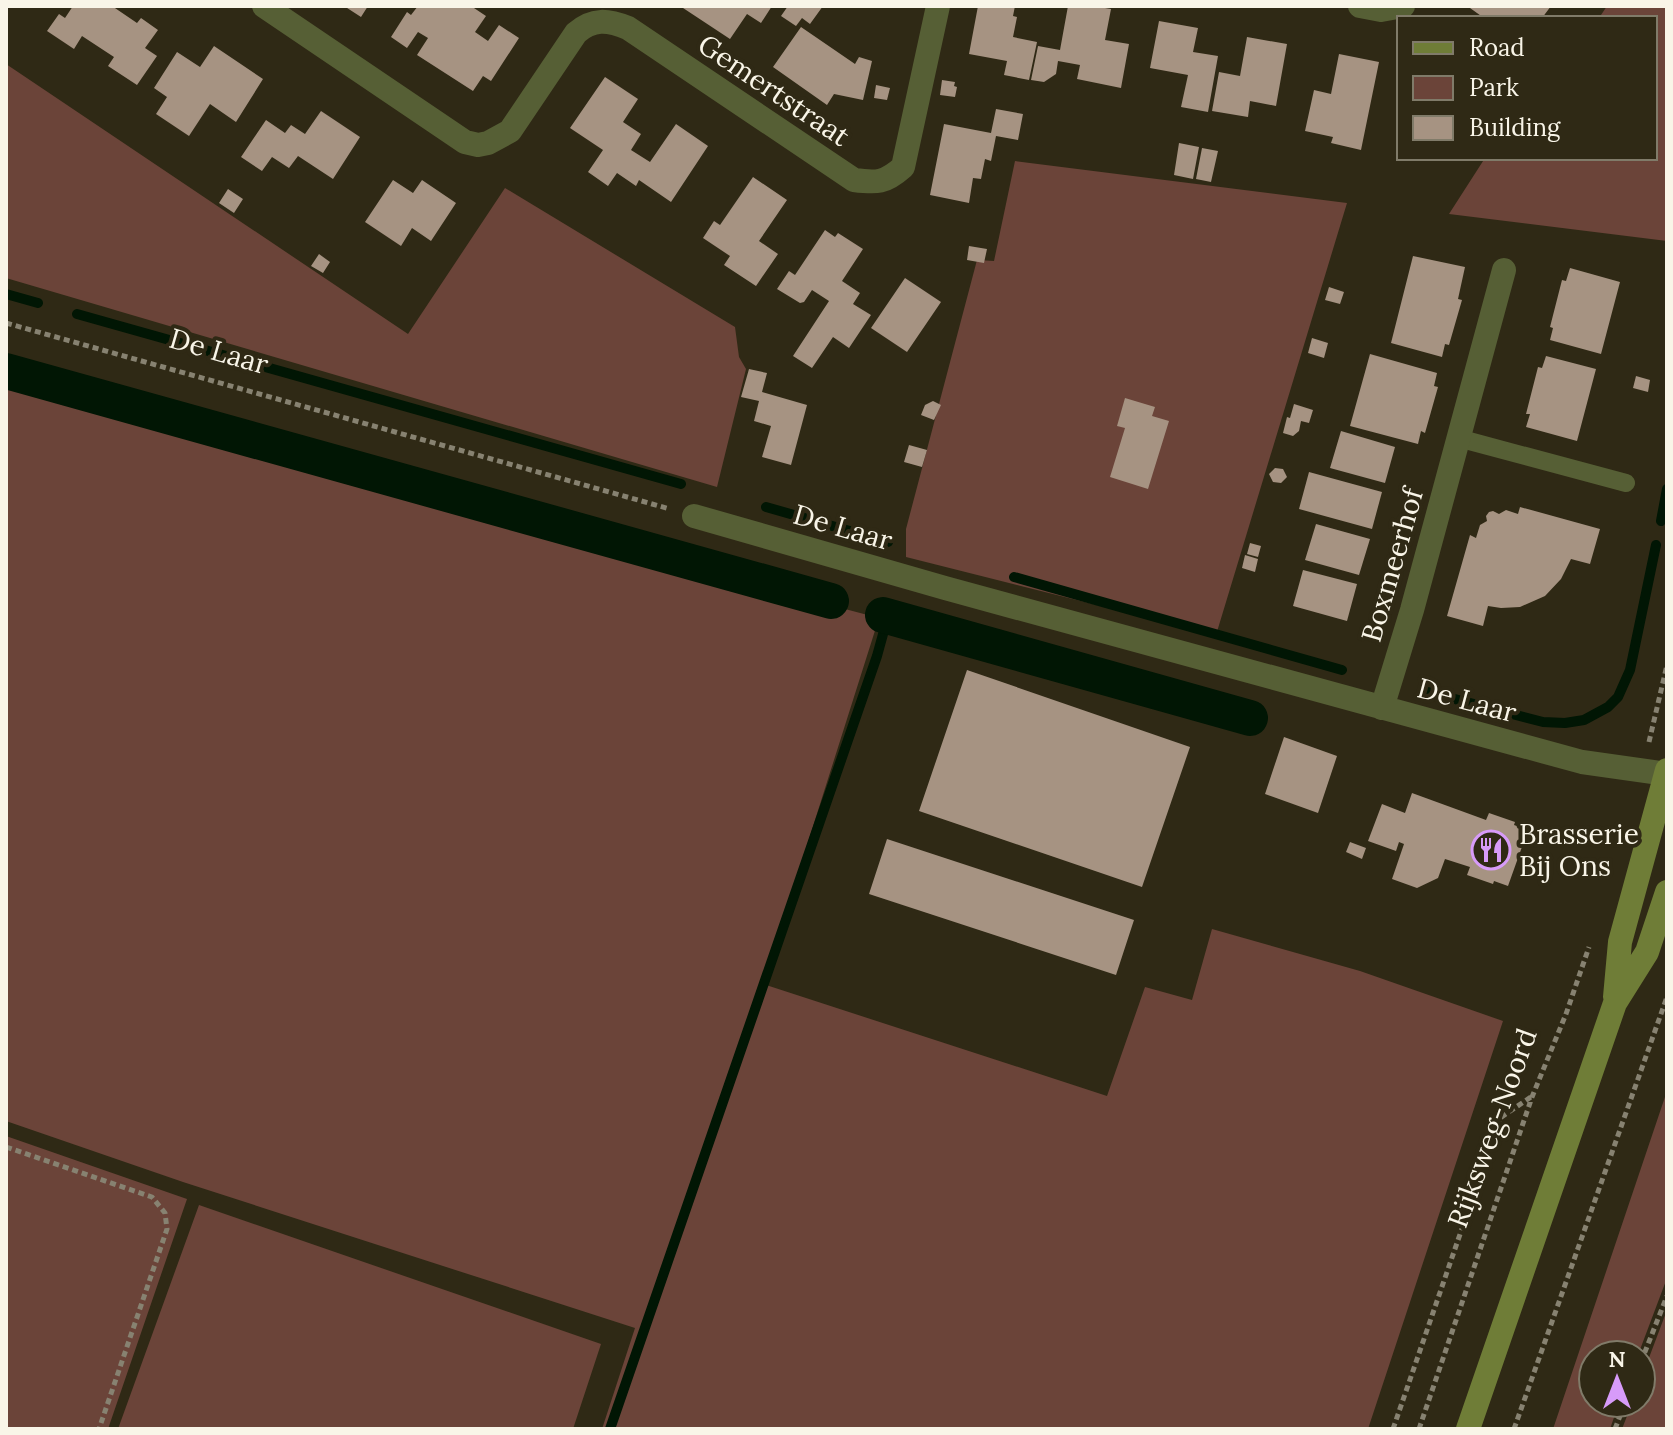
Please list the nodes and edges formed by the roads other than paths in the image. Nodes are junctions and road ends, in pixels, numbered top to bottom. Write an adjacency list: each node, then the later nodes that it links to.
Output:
1 (264, 6): 2 (street, Gemertstraat)
2 (938, 6)
3 (1360, 6): 4 (street)
4 (1403, 6)
5 (1504, 270): 6 (street, Boxmeerhof)
6 (1458, 438): 7 (lane); 9 (street, Boxmeerhof)
7 (1626, 483)
8 (694, 516): 9 (street, De Laar)
9 (1382, 708): 10 (street, De Laar)
10 (1661, 773): 12 (main road)
11 (1667, 892): 12 (main road)
12 (1615, 1003): 13 (main road)
13 (1468, 1429)

